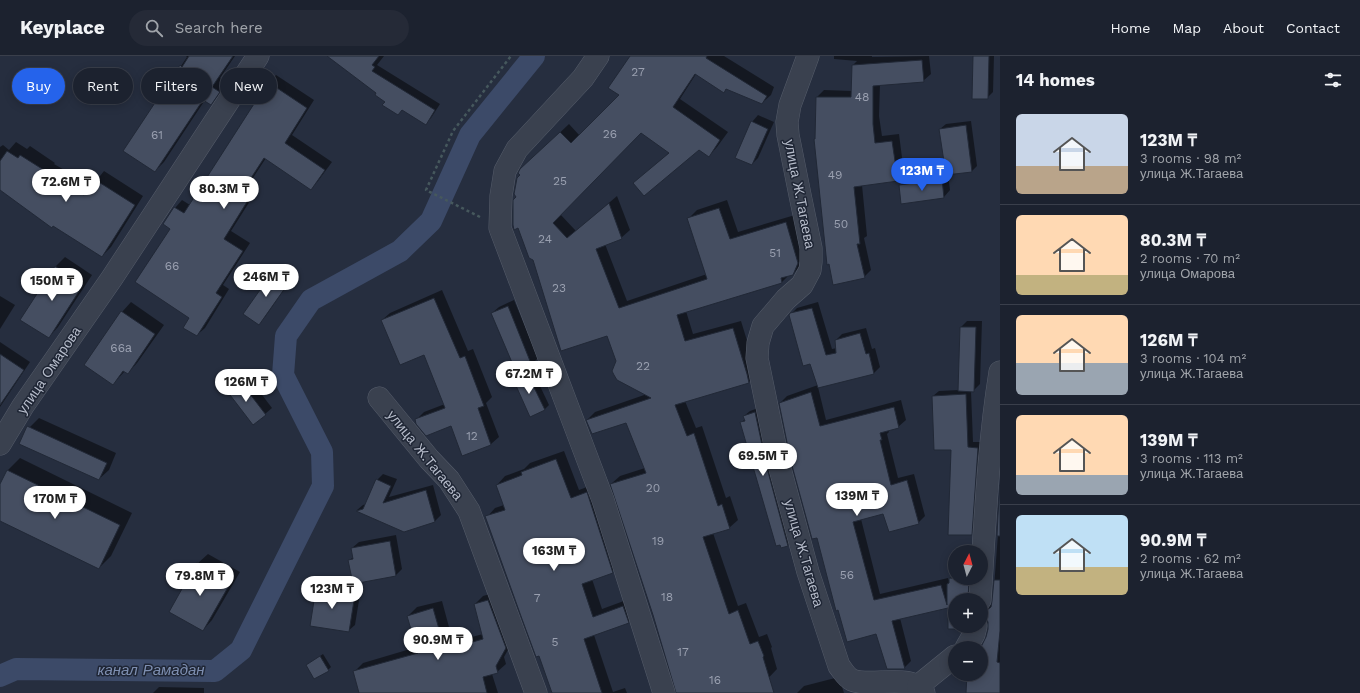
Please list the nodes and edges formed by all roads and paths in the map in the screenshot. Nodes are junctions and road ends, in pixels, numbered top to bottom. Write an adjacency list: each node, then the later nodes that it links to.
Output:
1 (258, 56): 8 (street, улица Омарова)
2 (511, 56): 5 (path)
3 (598, 56): 5 (street)
4 (808, 56): 11 (street, улица Ж.Тагаева)
5 (500, 228): 13 (street)
6 (1000, 372): 9 (street)
7 (379, 398): 12 (street, улица Ж.Тагаева)
8 (0, 444)
9 (981, 593)
10 (948, 663): 11 (street)
11 (921, 690)
12 (536, 693)
13 (664, 693)

